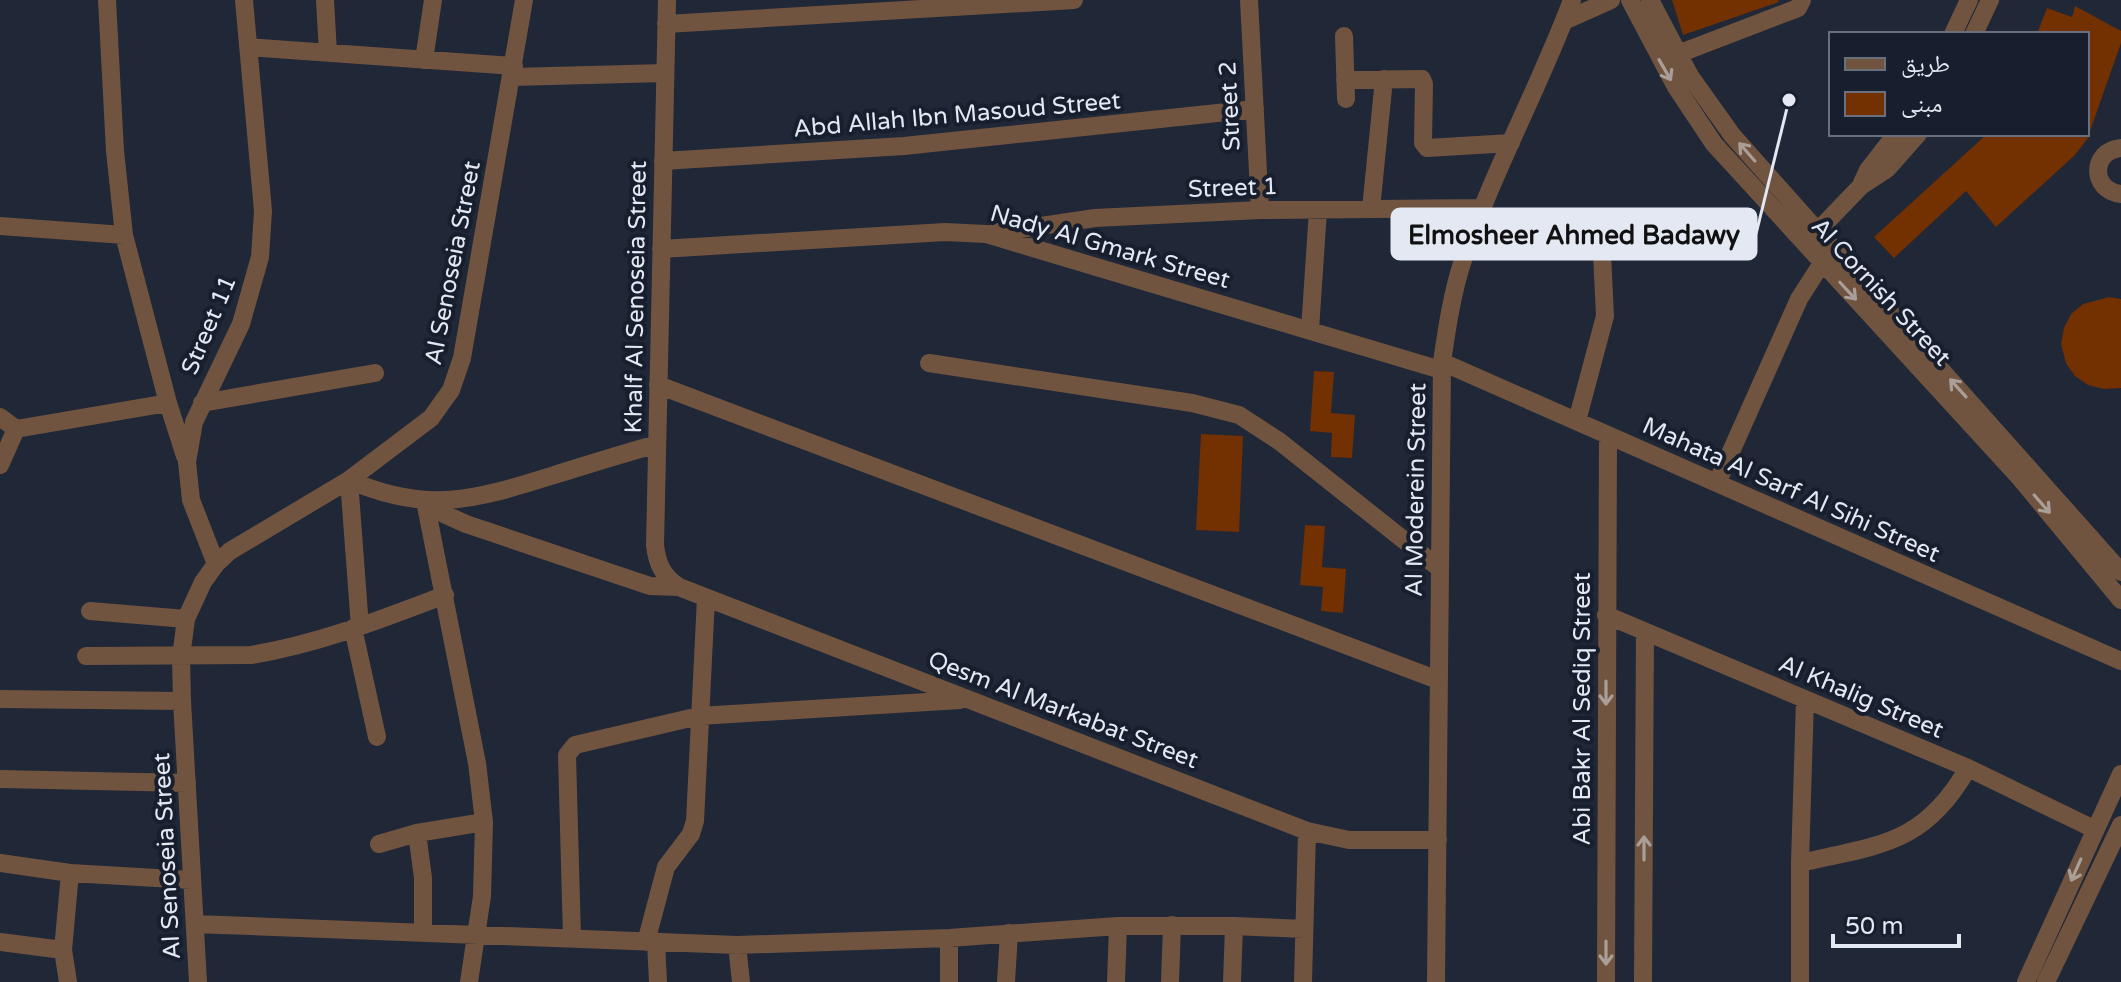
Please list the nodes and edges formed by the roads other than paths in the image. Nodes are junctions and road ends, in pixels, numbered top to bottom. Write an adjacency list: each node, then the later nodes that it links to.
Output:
1 (107, 0): 42 (street)
2 (244, 0): 21 (street, Street 11)
3 (325, 0): 22 (street)
4 (433, 0): 24 (street)
5 (524, 0): 25 (street, Al Senoseia Street)
6 (667, 0): 17 (street, Khalf Al Senoseia Street)
7 (1074, 0): 17 (street)
8 (1249, 0): 28 (street, Street 2)
9 (1572, 0): 16 (street, Al Moderein Street)
10 (1611, 0): 16 (street)
11 (1630, 0): 43 (street, Al Cornish Street, one-way to 43)
12 (1650, 0): 23 (street, Al Cornish Street)
13 (1802, 0): 23 (street)
14 (1969, 0): 18 (street)
15 (1990, 0): 19 (street)
16 (1564, 21): 31 (street, Al Moderein Street)
17 (666, 24): 26 (street, Khalf Al Senoseia Street)
18 (1954, 32)
19 (1975, 32)
20 (1344, 36): 27 (street)
21 (248, 47): 22 (street); 53 (street, Street 11)
22 (328, 53): 24 (street)
23 (1678, 54): 43 (street, Al Cornish Street, one-way to 23)
24 (424, 60): 25 (street)
25 (513, 72): 26 (street); 61 (street, Al Senoseia Street)
26 (665, 73): 33 (street, Khalf Al Senoseia Street)
27 (1384, 79): 31 (street); 37 (street)
28 (1255, 109): 33 (street, Abd Allah Ibn Masoud Street); 38 (street, Street 2)
29 (1894, 136): 34 (street)
30 (1916, 136): 34 (street)
31 (1511, 143): 36 (street, Al Moderein Street)
32 (2121, 148): 35 (street)
33 (663, 161): 44 (street, Khalf Al Senoseia Street)
34 (1861, 186): 43 (street)
35 (2121, 194)
36 (1482, 208): 37 (street, Street 1); 45 (street, Al Moderein Street)
37 (1371, 209): 39 (street, Street 1)
38 (1260, 210): 39 (street, Street 1); 41 (street, Street 1)
39 (1318, 210): 47 (street)
40 (0, 226): 42 (street)
41 (986, 234): 44 (street, Nady Al Gmark Street); 47 (street, Nady Al Gmark Street)
42 (124, 235): 52 (street)
43 (1811, 238): 46 (street, Al Cornish Street); 66 (street, Al Cornish Street, one-way to 43)
44 (661, 249): 51 (street, Khalf Al Senoseia Street)
45 (1467, 251): 49 (street, Al Moderein Street); 55 (street)
46 (1822, 263): 62 (street); 70 (street, Al Cornish Street, one-way to 70)
47 (1310, 330): 49 (street, Nady Al Gmark Street)
48 (929, 363): 65 (street)
49 (1442, 366): 55 (street, Mahata Al Sarf Al Sihi Street); 65 (street, Al Moderein Street)
50 (375, 373): 53 (street)
51 (658, 385): 58 (street, Khalf Al Senoseia Street); 79 (street)
52 (168, 403): 56 (street); 60 (street)
53 (202, 403): 60 (street, Street 11)
54 (0, 417): 56 (street)
55 (1577, 421): 57 (street, Mahata Al Sarf Al Sihi Street)
56 (16, 429): 59 (street)
57 (1608, 436): 62 (street, Mahata Al Sarf Al Sihi Street); 72 (street, Abi Bakr Al Sediq Street)
58 (657, 444): 63 (street); 67 (street, Khalf Al Senoseia Street)
59 (2, 456)
60 (187, 462): 64 (street, Street 11)
61 (349, 480): 63 (street); 64 (street, Al Senoseia Street); 74 (street)
62 (1717, 483): 78 (street, Mahata Al Sarf Al Sihi Street)
63 (425, 501): 67 (street, Qesm Al Markabat Street); 68 (street)
64 (216, 564): 73 (street, Al Senoseia Street)
65 (1439, 568): 79 (street, Al Moderein Street)
66 (2121, 572)
67 (679, 587): 69 (street, Qesm Al Markabat Street)
68 (445, 595): 74 (street); 90 (street)
69 (706, 598): 81 (street, Qesm Al Markabat Street); 84 (street)
70 (2121, 600)
71 (90, 611): 73 (street)
72 (1606, 615): 75 (street, Al Khalig Street); 127 (street, Abi Bakr Al Sediq Street, one-way to 127)
73 (186, 619): 77 (street, Al Senoseia Street)
74 (357, 627): 77 (street); 85 (street)
75 (1645, 632): 82 (street, Al Khalig Street); 128 (street, one-way to 75)
76 (86, 656): 77 (street)
77 (181, 657): 83 (street, Al Senoseia Street)
78 (2121, 661)
79 (1438, 680): 95 (street, Al Moderein Street)
80 (0, 699): 83 (street)
81 (967, 699): 84 (street); 93 (street, Qesm Al Markabat Street)
82 (1805, 699): 86 (street, Al Khalig Street); 98 (street)
83 (182, 701): 89 (street, Al Senoseia Street)
84 (699, 716): 109 (street); 112 (street)
85 (377, 737)
86 (1968, 768): 92 (street, Al Khalig Street); 98 (street)
87 (2121, 774): 92 (street)
88 (0, 779): 89 (street)
89 (187, 783): 100 (street, Al Senoseia Street)
90 (484, 822): 94 (street); 108 (street)
91 (2121, 825): 131 (street)
92 (2094, 829): 130 (street, one-way to 130)
93 (1307, 831): 95 (street, Qesm Al Markabat Street); 105 (street)
94 (417, 833): 96 (street); 106 (street)
95 (1438, 840): 126 (street, Al Moderein Street)
96 (379, 844)
97 (0, 863): 99 (street)
98 (1800, 863): 129 (street)
99 (70, 873): 100 (street); 114 (street)
100 (191, 880): 101 (street, Al Senoseia Street)
101 (195, 924): 106 (street); 116 (street, Al Senoseia Street)
102 (1172, 925): 103 (street); 104 (street); 123 (street)
103 (1118, 926): 107 (street); 122 (street)
104 (1234, 926): 105 (street); 124 (street)
105 (1304, 929): 125 (street)
106 (423, 932): 108 (street)
107 (1009, 933): 110 (street); 121 (street)
108 (477, 935): 109 (street); 117 (street)
109 (572, 938): 112 (street)
110 (949, 938): 113 (street); 120 (street)
111 (0, 942): 114 (street)
112 (651, 942): 113 (street); 118 (street)
113 (737, 945): 119 (street)
114 (63, 950): 115 (street)
115 (68, 982)
116 (198, 982)
117 (469, 982)
118 (658, 982)
119 (741, 982)
120 (949, 982)
121 (1006, 982)
122 (1116, 982)
123 (1170, 982)
124 (1232, 982)
125 (1303, 982)
126 (1436, 982)
127 (1606, 982)
128 (1643, 982)
129 (1800, 982)
130 (2026, 982)
131 (2046, 982)

